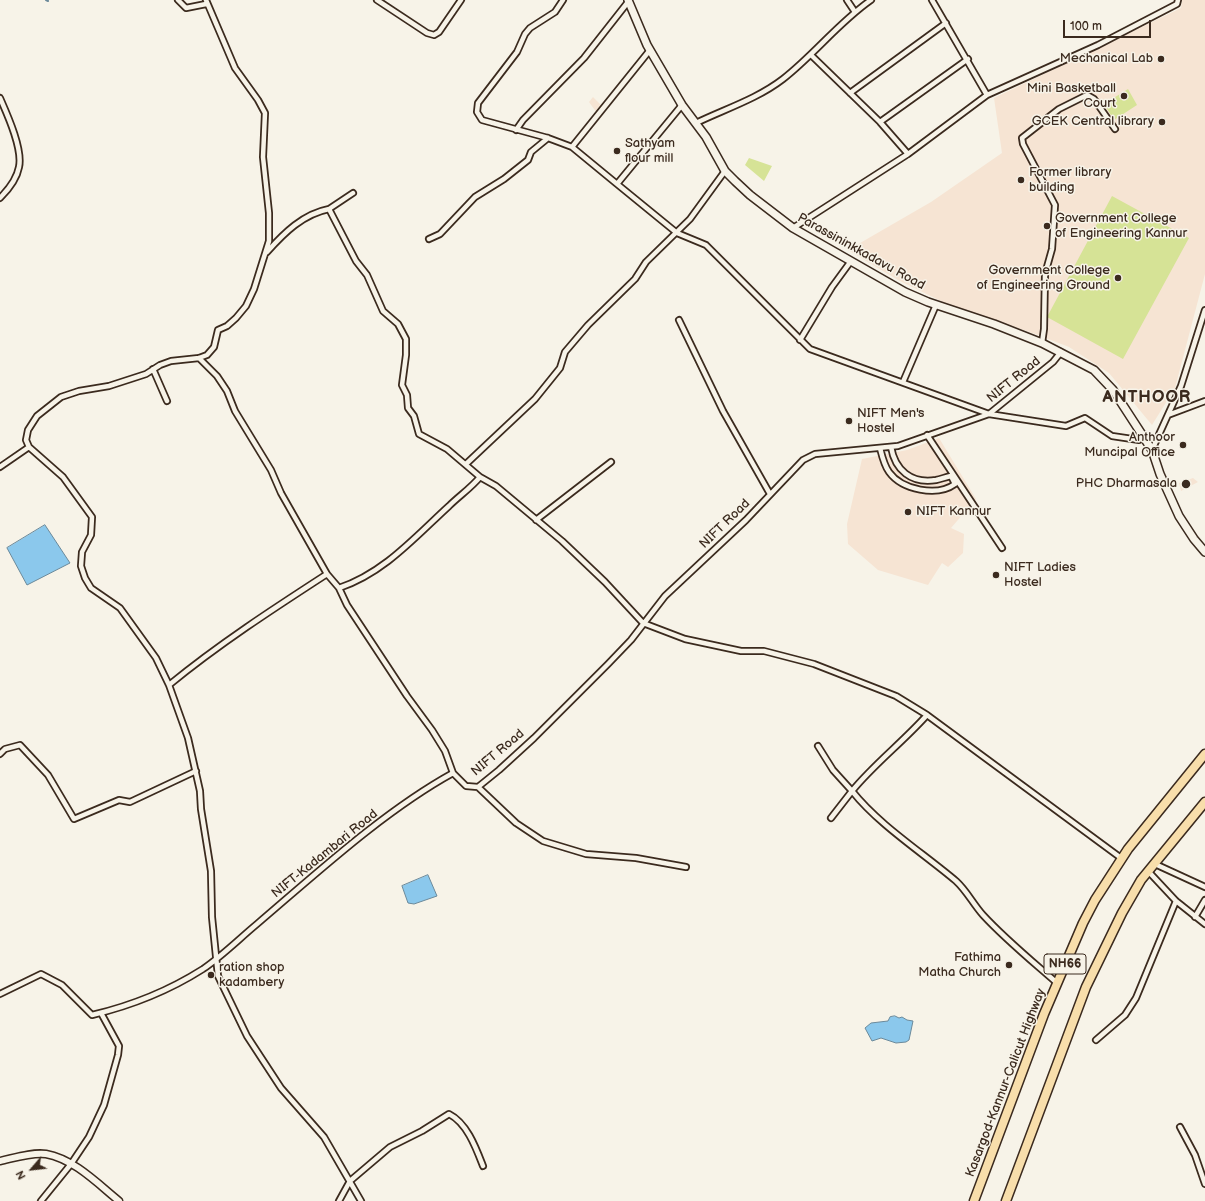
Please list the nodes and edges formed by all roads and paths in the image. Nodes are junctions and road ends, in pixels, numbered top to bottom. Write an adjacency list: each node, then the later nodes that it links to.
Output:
1 (178, 0): 9 (street)
2 (377, 0): 3 (street)
3 (461, 0)
4 (563, 0): 23 (street)
5 (847, 0): 11 (street)
6 (871, 0): 11 (street)
7 (932, 0): 12 (street)
8 (1178, 0): 17 (street)
9 (206, 1): 35 (street)
10 (628, 1): 13 (main road, Parassininkkadavu Road); 23 (street)
11 (855, 12): 14 (street)
12 (946, 23): 15 (street); 16 (street)
13 (650, 50): 19 (main road, Parassininkkadavu Road); 25 (street)
14 (811, 55): 16 (street); 21 (street)
15 (968, 59): 17 (street); 20 (street)
16 (850, 93): 20 (street)
17 (987, 95): 26 (street)
18 (0, 98): 30 (street)
19 (682, 105): 21 (main road, Parassininkkadavu Road); 28 (street)
20 (880, 122): 26 (street)
21 (696, 123): 27 (main road, Parassininkkadavu Road)
22 (1115, 129): 41 (street)
23 (516, 130): 24 (street)
24 (548, 138): 25 (street); 34 (street)
25 (572, 148): 28 (street)
26 (908, 154): 32 (street)
27 (725, 171): 32 (main road, Parassininkkadavu Road); 33 (street)
28 (617, 184): 33 (street)
29 (353, 193): 31 (street)
30 (0, 198)
31 (329, 209): 35 (street); 57 (street)
32 (793, 228): 36 (main road, Parassininkkadavu Road)
33 (677, 233): 40 (street); 57 (street)
34 (429, 239)
35 (265, 254): 43 (street)
36 (851, 261): 37 (main road, Parassininkkadavu Road); 40 (street)
37 (936, 305): 41 (main road, Parassininkkadavu Road); 45 (street)
38 (1205, 310): 49 (street)
39 (679, 320): 60 (street)
40 (800, 340): 45 (street)
41 (1042, 343): 42 (main road, Parassininkkadavu Road)
42 (1061, 352): 48 (street, NIFT Road); 50 (main road, Parassininkkadavu Road)
43 (199, 358): 44 (street); 64 (street)
44 (153, 369): 46 (street); 52 (street)
45 (903, 382): 48 (street)
46 (167, 401)
47 (1205, 401): 49 (street)
48 (989, 414): 50 (street); 51 (street, NIFT Road)
49 (1168, 415): 55 (street)
50 (1142, 434): 55 (main road, Parassininkkadavu Road)
51 (928, 435): 53 (street, NIFT Road); 62 (street)
52 (29, 447): 58 (street); 67 (street)
53 (891, 447): 54 (street, NIFT Road); 54 (street)
54 (880, 448): 60 (street, NIFT Road)
55 (1152, 450): 63 (main road, Parassininkkadavu Road)
56 (611, 462): 61 (street)
57 (466, 464): 59 (street)
58 (0, 467)
59 (480, 477): 61 (street); 65 (street)
60 (770, 494): 66 (street, NIFT Road)
61 (536, 520): 66 (street)
62 (1002, 548)
63 (1205, 552)
64 (327, 574): 65 (street); 67 (street)
65 (339, 588): 73 (street)
66 (643, 623): 68 (street); 74 (street, NIFT Road)
67 (169, 685): 72 (street)
68 (927, 715): 75 (street); 78 (street)
69 (818, 746): 75 (street)
70 (0, 754): 72 (street)
71 (1205, 754): 78 (highway, Kasargod-Kannur-Calicut Highway / NH66)
72 (196, 771): 87 (street)
73 (453, 773): 74 (street, NIFT Road); 87 (street, NIFT-Kadambari Road)
74 (478, 787): 80 (street)
75 (852, 792): 77 (street); 88 (street)
76 (1205, 802): 79 (highway, NH66)
77 (831, 818)
78 (1121, 858): 88 (highway, Kasargod-Kannur-Calicut Highway / NH66)
79 (1154, 864): 81 (highway, NH66); 82 (street)
80 (686, 867)
81 (1148, 871): 84 (street); 103 (highway, NH66)
82 (1205, 887)
83 (1205, 900): 85 (street)
84 (1176, 901): 85 (street); 91 (street)
85 (1195, 917): 86 (street)
86 (1205, 924)
87 (215, 960): 90 (street, NIFT-Kadambari Road); 96 (street)
88 (1057, 983): 102 (highway, Kasargod-Kannur-Calicut Highway / NH66)
89 (0, 994): 90 (street)
90 (101, 1013): 94 (street)
91 (1096, 1040)
92 (1180, 1127): 97 (street)
93 (0, 1161): 94 (street)
94 (72, 1164): 98 (street); 99 (street)
95 (483, 1166): 96 (street)
96 (350, 1181): 100 (street); 101 (street)
97 (1205, 1184)
98 (41, 1201)
99 (119, 1201)
100 (339, 1201)
101 (361, 1201)
102 (974, 1201)
103 (1006, 1201)

